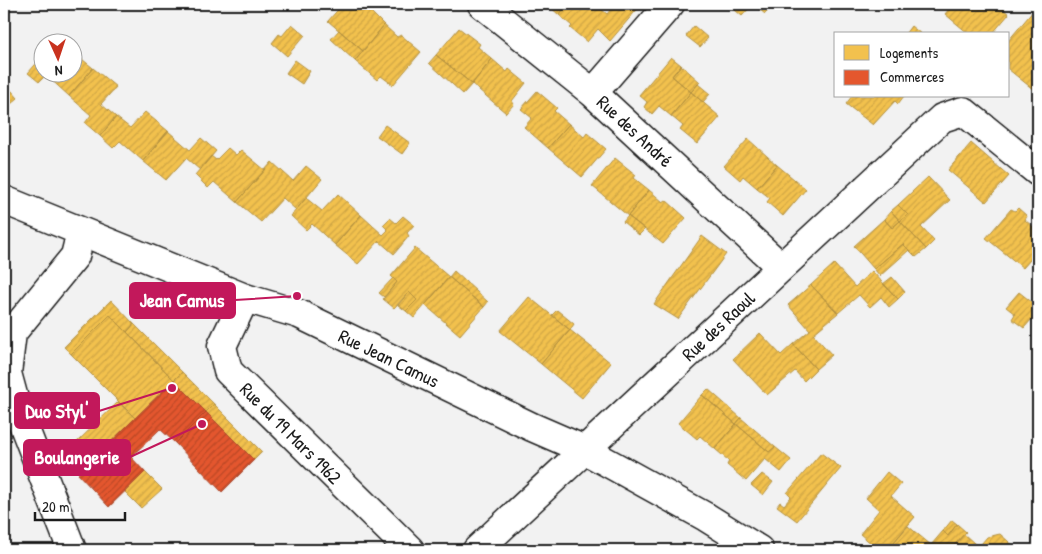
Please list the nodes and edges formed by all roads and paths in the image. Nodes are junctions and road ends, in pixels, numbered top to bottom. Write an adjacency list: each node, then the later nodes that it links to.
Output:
1 (482, 4): 3 (street, Rue des André)
2 (670, 4): 3 (street)
3 (593, 92): 7 (street, Rue des André)
4 (1038, 172): 7 (street, Rue des Raoul)
5 (4, 200): 6 (street, Rue Jean Camus)
6 (81, 232): 8 (street, Rue Jean Camus); 10 (street)
7 (781, 267): 9 (street, Rue des Raoul)
8 (245, 298): 9 (street, Rue Jean Camus); 11 (street, Rue du 19 Mars 1962)
9 (585, 450): 12 (street, Rue des Raoul); 13 (street, Rue Jean Camus)
10 (72, 550)
11 (410, 550)
12 (477, 550)
13 (759, 550)

